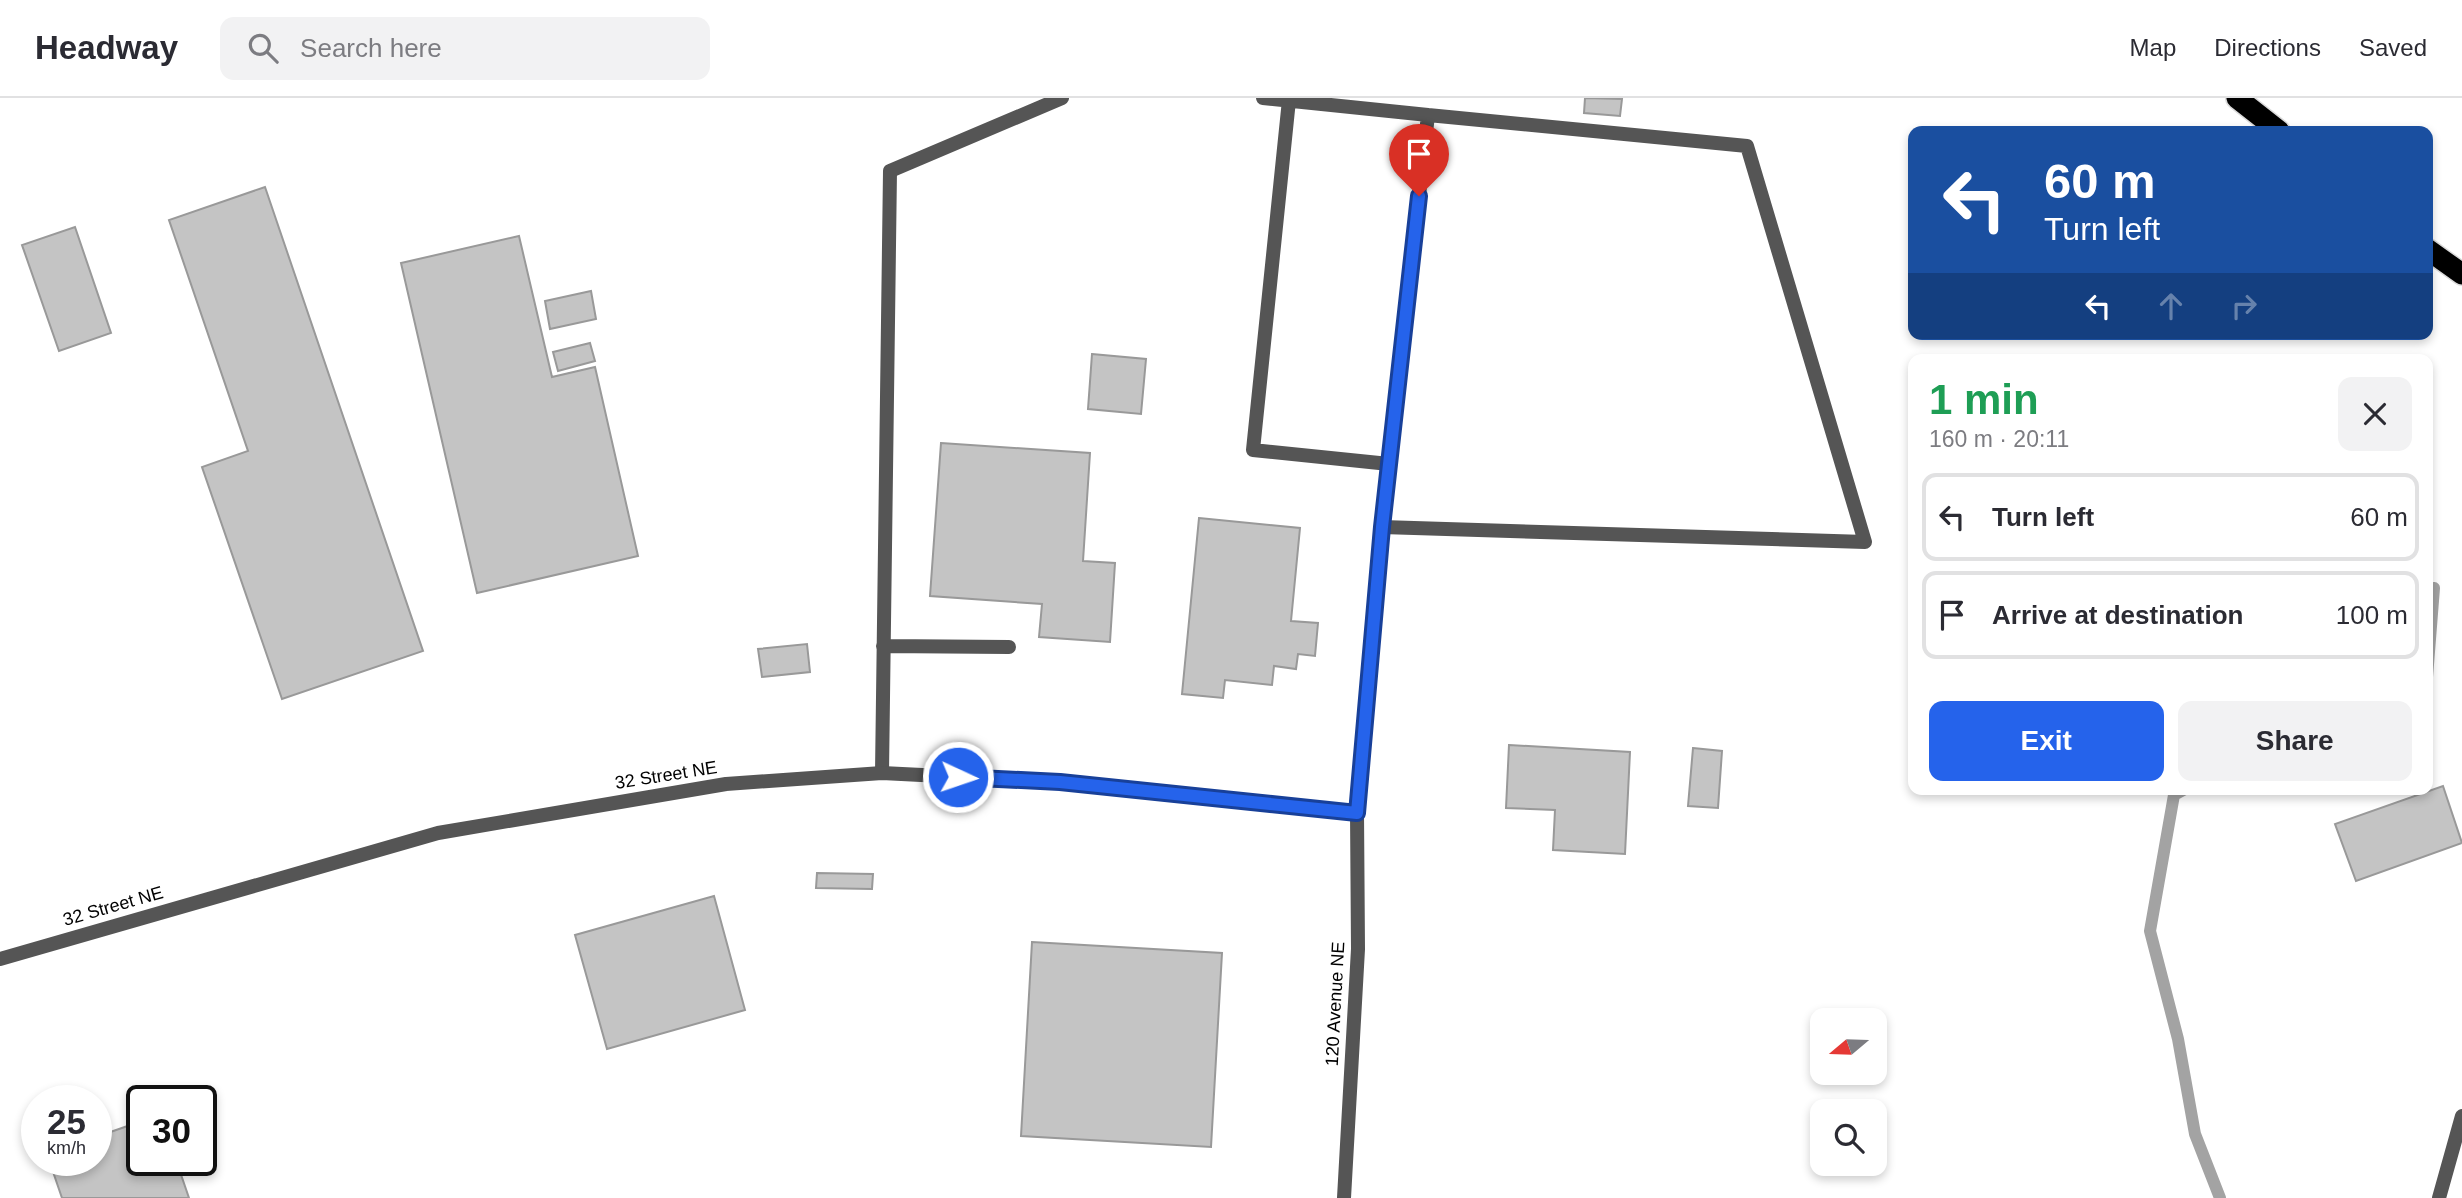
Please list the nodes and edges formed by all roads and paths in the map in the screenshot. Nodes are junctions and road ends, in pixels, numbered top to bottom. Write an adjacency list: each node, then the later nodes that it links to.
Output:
1 (1062, 98): 11 (street)
2 (1263, 98): 4 (street)
3 (2237, 98): 6 (highway)
4 (1289, 100): 5 (street); 9 (street)
5 (1428, 115): 9 (street, 120 Avenue NE); 10 (street)
6 (2273, 126)
7 (2433, 253): 8 (highway)
8 (2462, 274)
9 (1389, 464): 10 (street, 120 Avenue NE)
10 (1382, 527): 14 (street, 120 Avenue NE)
11 (883, 646): 12 (street); 13 (street)
12 (1009, 647)
13 (882, 773): 14 (street, 32 Street NE); 15 (street, 32 Street NE)
14 (1357, 813): 17 (street, 120 Avenue NE)
15 (0, 959)
16 (2462, 1116): 18 (street)
17 (1344, 1198)
18 (2439, 1198)

